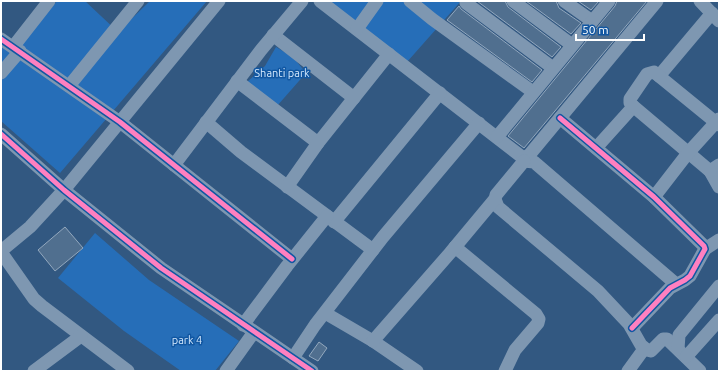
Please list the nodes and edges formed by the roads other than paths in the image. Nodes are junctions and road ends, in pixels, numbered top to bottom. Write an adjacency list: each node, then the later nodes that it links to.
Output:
1 (49, 1): 20 (street)
2 (138, 1): 26 (street)
3 (219, 1): 32 (street)
4 (302, 1): 17 (street)
5 (320, 1): 16 (street)
6 (377, 1): 16 (street)
7 (410, 1): 27 (street)
8 (513, 1): 19 (street)
9 (564, 1): 15 (street)
10 (609, 1): 15 (street)
11 (657, 1): 31 (street)
12 (700, 1): 14 (street)
13 (466, 3): 22 (street)
14 (715, 17): 24 (street)
15 (592, 21): 19 (street)
16 (357, 29): 21 (street)
17 (274, 35): 25 (street); 29 (street)
18 (1, 39): 20 (street)
19 (572, 46): 22 (street)
20 (16, 49): 23 (street); 26 (street)
21 (389, 54): 28 (street); 29 (street)
22 (553, 68): 27 (street)
23 (1, 73)
24 (659, 76): 30 (street); 34 (street)
25 (237, 81): 33 (street); 38 (street)
26 (69, 86): 32 (street)
27 (533, 92): 37 (street)
28 (440, 93): 35 (street); 49 (street)
29 (354, 98): 38 (street)
30 (632, 106): 39 (street); 40 (street)
31 (560, 118): 39 (street); 41 (street)
32 (120, 122): 42 (street); 46 (street)
33 (206, 122): 42 (street); 44 (street)
34 (718, 122): 40 (street)
35 (479, 123): 37 (street); 53 (street)
36 (1, 134): 46 (street)
37 (496, 137): 41 (street)
38 (318, 143): 44 (street)
39 (596, 148): 47 (street)
40 (688, 153): 43 (street); 47 (street)
41 (524, 160): 48 (street); 56 (street)
42 (174, 165): 55 (street)
43 (715, 168): 45 (street)
44 (287, 187): 49 (street)
45 (719, 187)
46 (64, 190): 54 (street); 60 (street)
47 (654, 197): 52 (street)
48 (495, 199): 51 (street); 61 (street)
49 (331, 219): 53 (street); 55 (street)
50 (719, 240): 52 (street)
51 (455, 246): 63 (street); 67 (street)
52 (705, 249): 56 (street)
53 (373, 250): 58 (street)
54 (1, 251): 62 (street)
55 (292, 259): 60 (street)
56 (676, 284): 61 (street)
57 (719, 286): 65 (street)
58 (325, 313): 63 (street); 66 (street)
59 (719, 320): 65 (street)
60 (248, 328): 66 (street); 70 (street)
61 (632, 328): 64 (street)
62 (81, 336): 68 (street); 69 (street)
63 (373, 341): 72 (street)
64 (644, 348): 65 (street); 73 (street)
65 (682, 353): 74 (street)
66 (293, 358): 71 (street)
67 (508, 370)
68 (34, 371)
69 (128, 371)
70 (226, 371)
71 (312, 371)
72 (417, 371)
73 (628, 371)
74 (700, 371)

